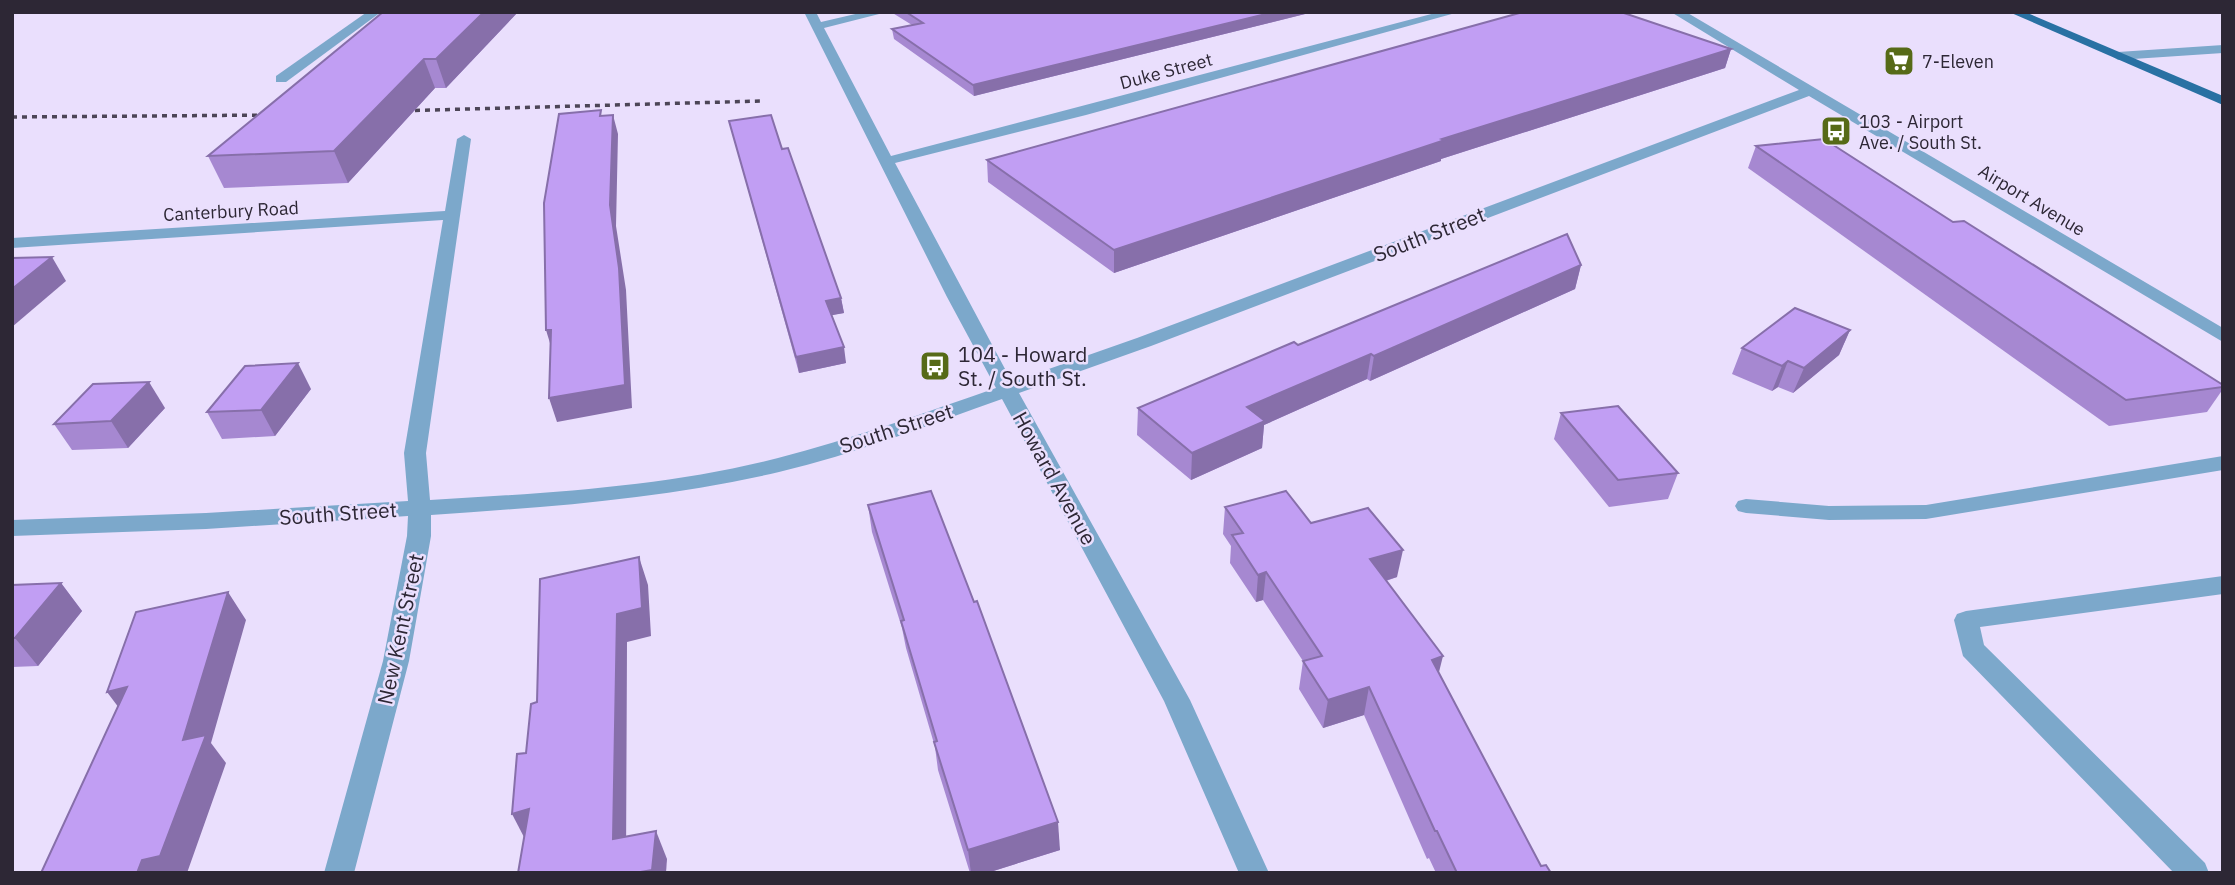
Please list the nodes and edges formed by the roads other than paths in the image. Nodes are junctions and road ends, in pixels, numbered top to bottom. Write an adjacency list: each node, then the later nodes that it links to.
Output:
1 (375, 12): 9 (street)
2 (881, 12): 6 (street)
3 (1453, 12): 13 (street, Duke Street)
4 (1677, 12): 10 (street, Airport Avenue)
5 (2015, 12): 8 (main road)
6 (813, 19): 13 (street, Howard Avenue)
7 (2223, 49): 8 (street)
8 (2118, 56): 11 (main road)
9 (281, 79)
10 (1812, 90): 16 (street, Airport Avenue); 17 (street, South Street)
11 (2223, 101)
12 (464, 139): 14 (street, New Kent Street)
13 (887, 161): 17 (street, Howard Avenue)
14 (451, 215): 15 (street, Canterbury Road); 20 (street, New Kent Street)
15 (12, 243)
16 (2223, 336)
17 (1007, 390): 20 (street, South Street); 24 (street, Howard Avenue)
18 (2223, 463): 19 (street)
19 (1746, 506)
20 (420, 507): 21 (street, South Street); 23 (street, New Kent Street)
21 (12, 528)
22 (2223, 585): 25 (street)
23 (340, 873)
24 (1254, 873)
25 (2194, 873)

